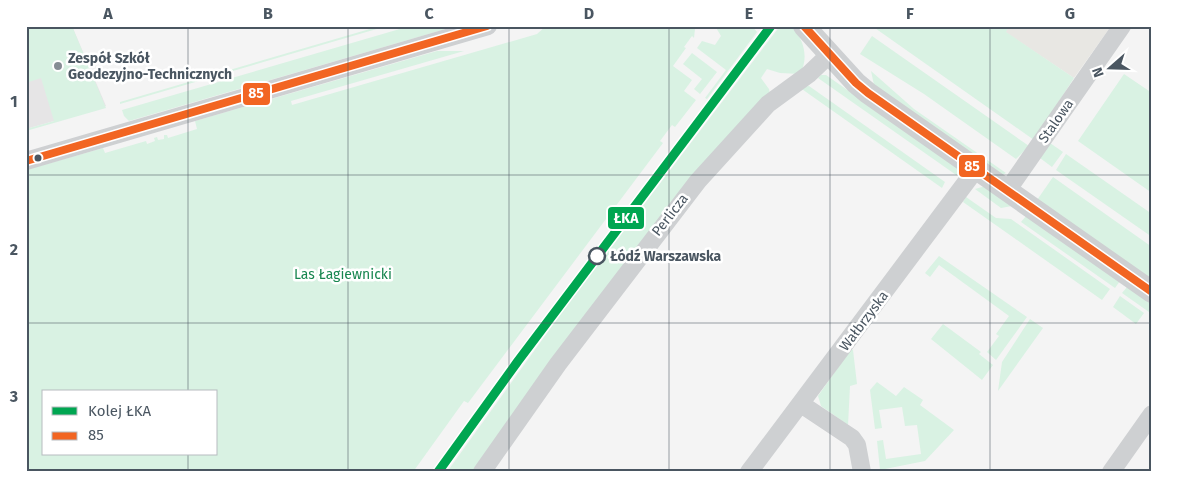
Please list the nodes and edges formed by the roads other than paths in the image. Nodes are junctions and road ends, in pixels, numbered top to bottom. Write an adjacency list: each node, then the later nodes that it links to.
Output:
1 (488, 26): 5 (street)
2 (804, 26): 4 (street)
3 (1122, 26): 7 (street, Stalowa)
4 (830, 54): 6 (street); 11 (street, Perlicza)
5 (26, 161)
6 (976, 169): 7 (street); 9 (street, Wałbrzyska)
7 (1007, 191): 8 (street)
8 (1152, 292)
9 (801, 404): 12 (street, Wałbrzyska); 13 (street)
10 (1152, 414): 14 (street)
11 (482, 472)
12 (749, 472)
13 (862, 472)
14 (1111, 472)

